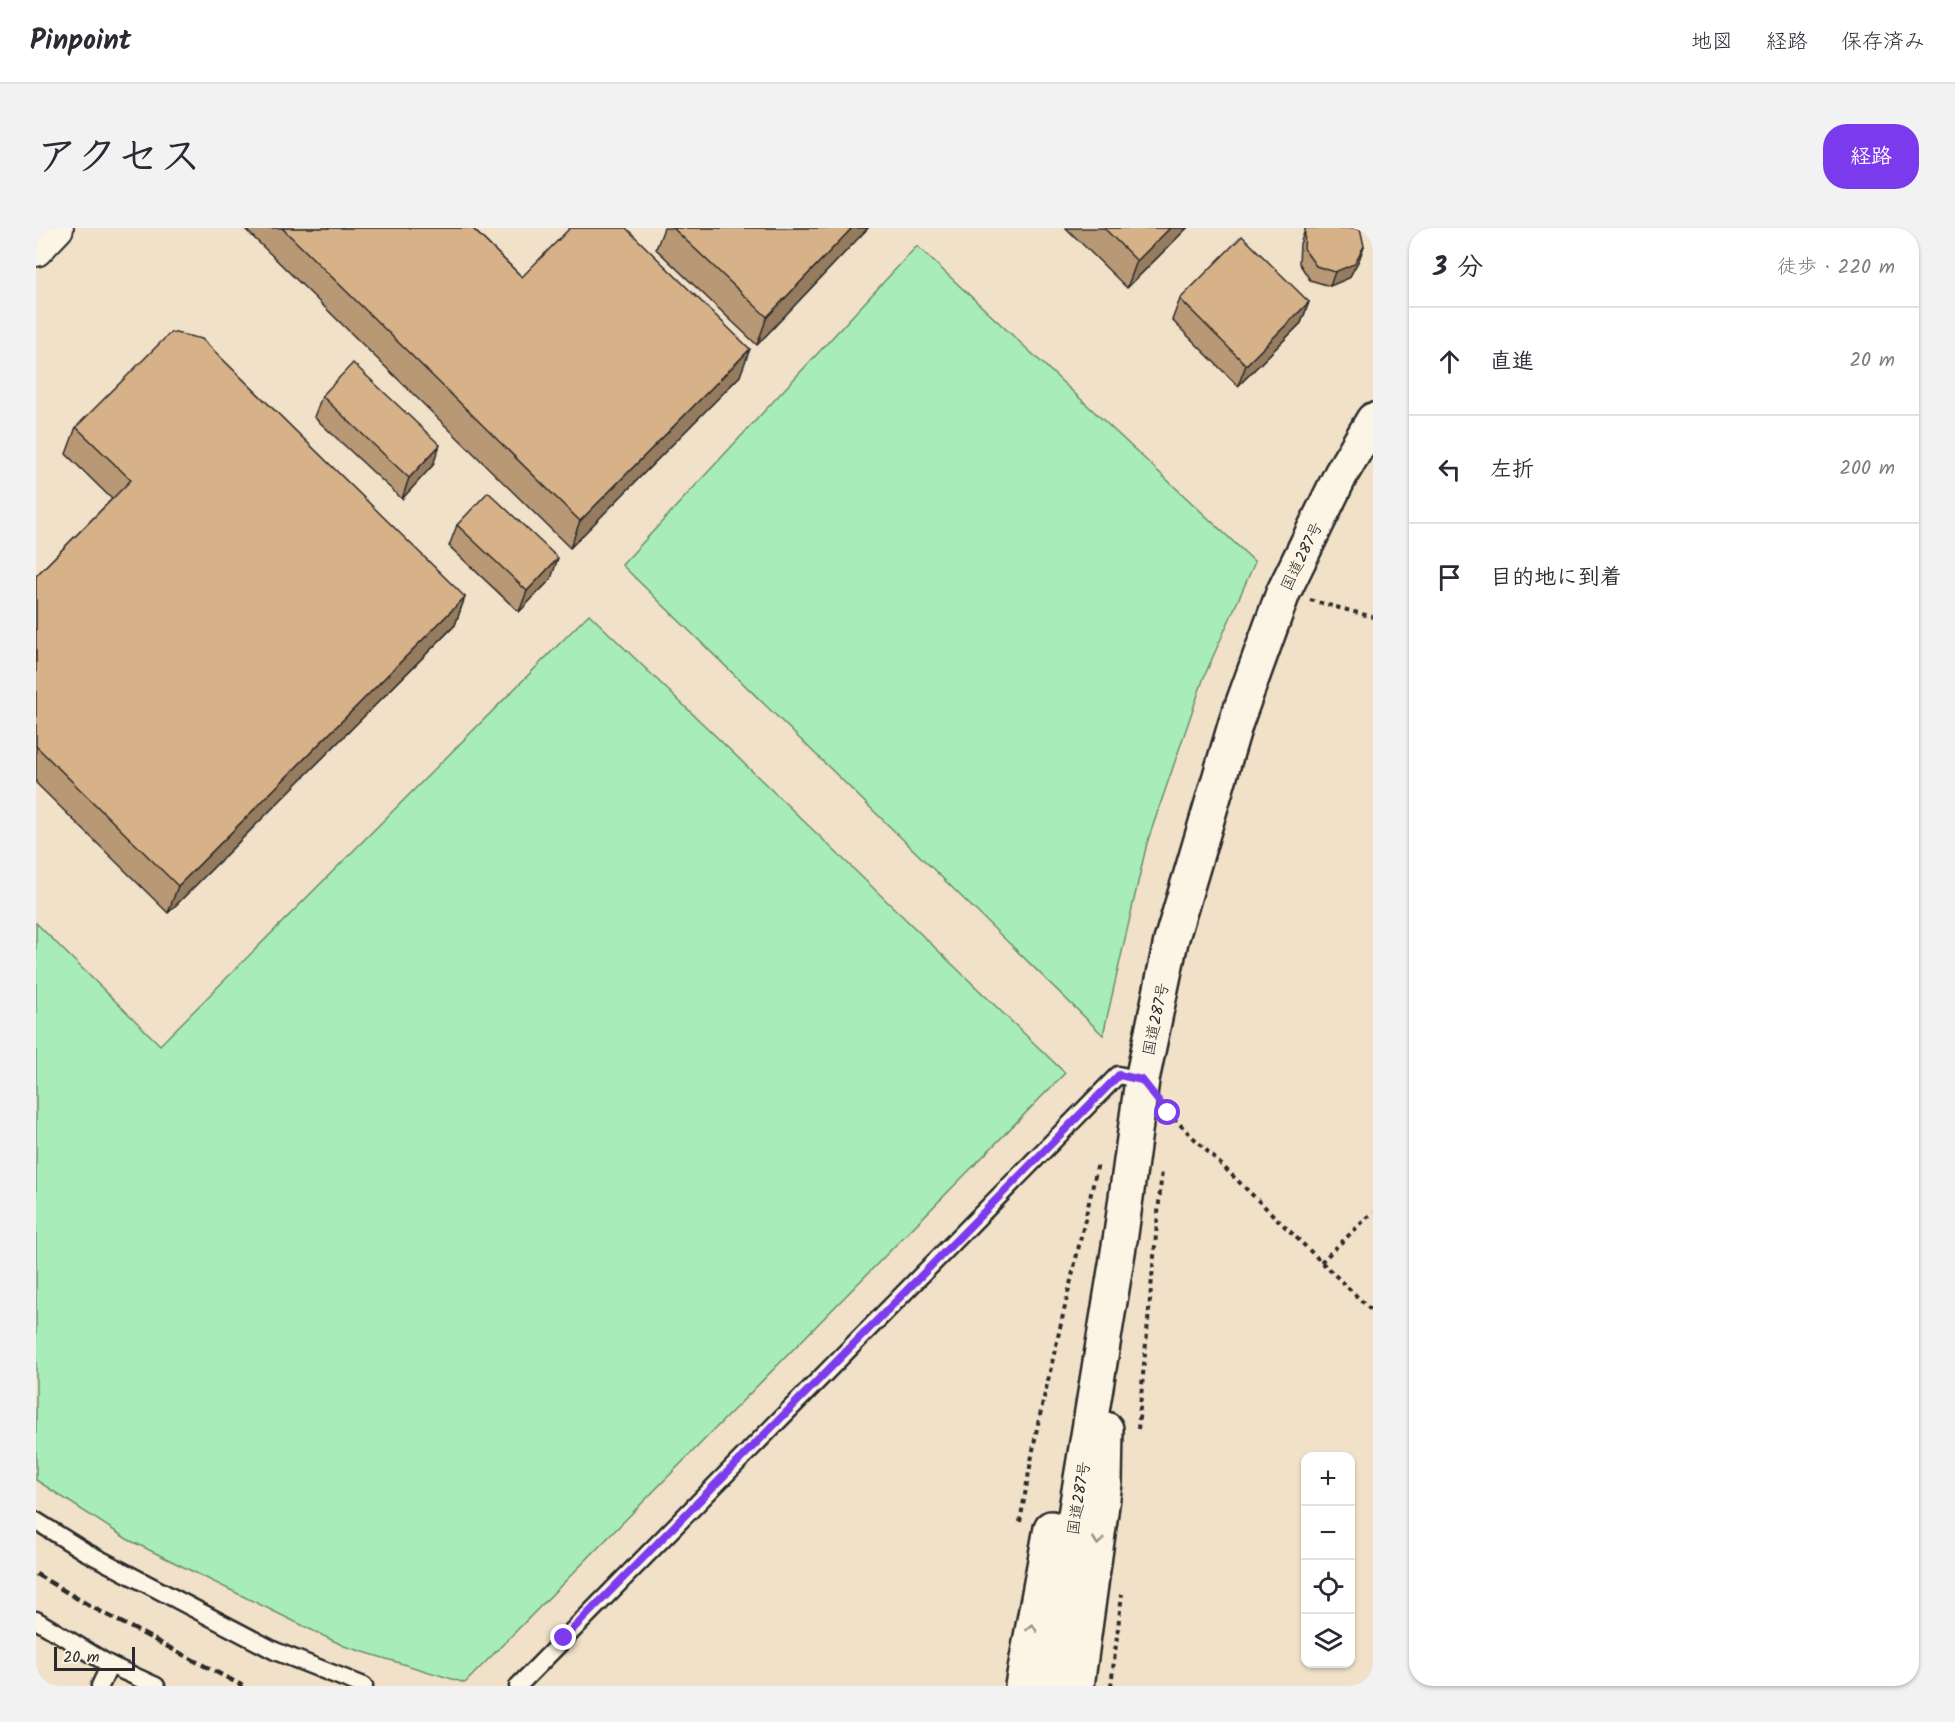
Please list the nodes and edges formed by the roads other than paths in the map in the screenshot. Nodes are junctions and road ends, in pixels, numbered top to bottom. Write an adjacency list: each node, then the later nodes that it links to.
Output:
1 (57, 228): 2 (street)
2 (36, 249)
3 (1373, 420): 4 (highway, 国道287号)
4 (1142, 1080): 5 (highway, 国道287号); 12 (lane)
5 (1083, 1479): 13 (highway, one-way to 5); 14 (highway, 国道287号); 15 (highway, one-way to 15)
6 (36, 1521): 11 (lane)
7 (36, 1620): 8 (lane)
8 (110, 1665): 9 (lane); 10 (lane)
9 (100, 1686)
10 (156, 1686)
11 (364, 1686)
12 (518, 1686)
13 (1023, 1686)
14 (1047, 1686)
15 (1077, 1686)

